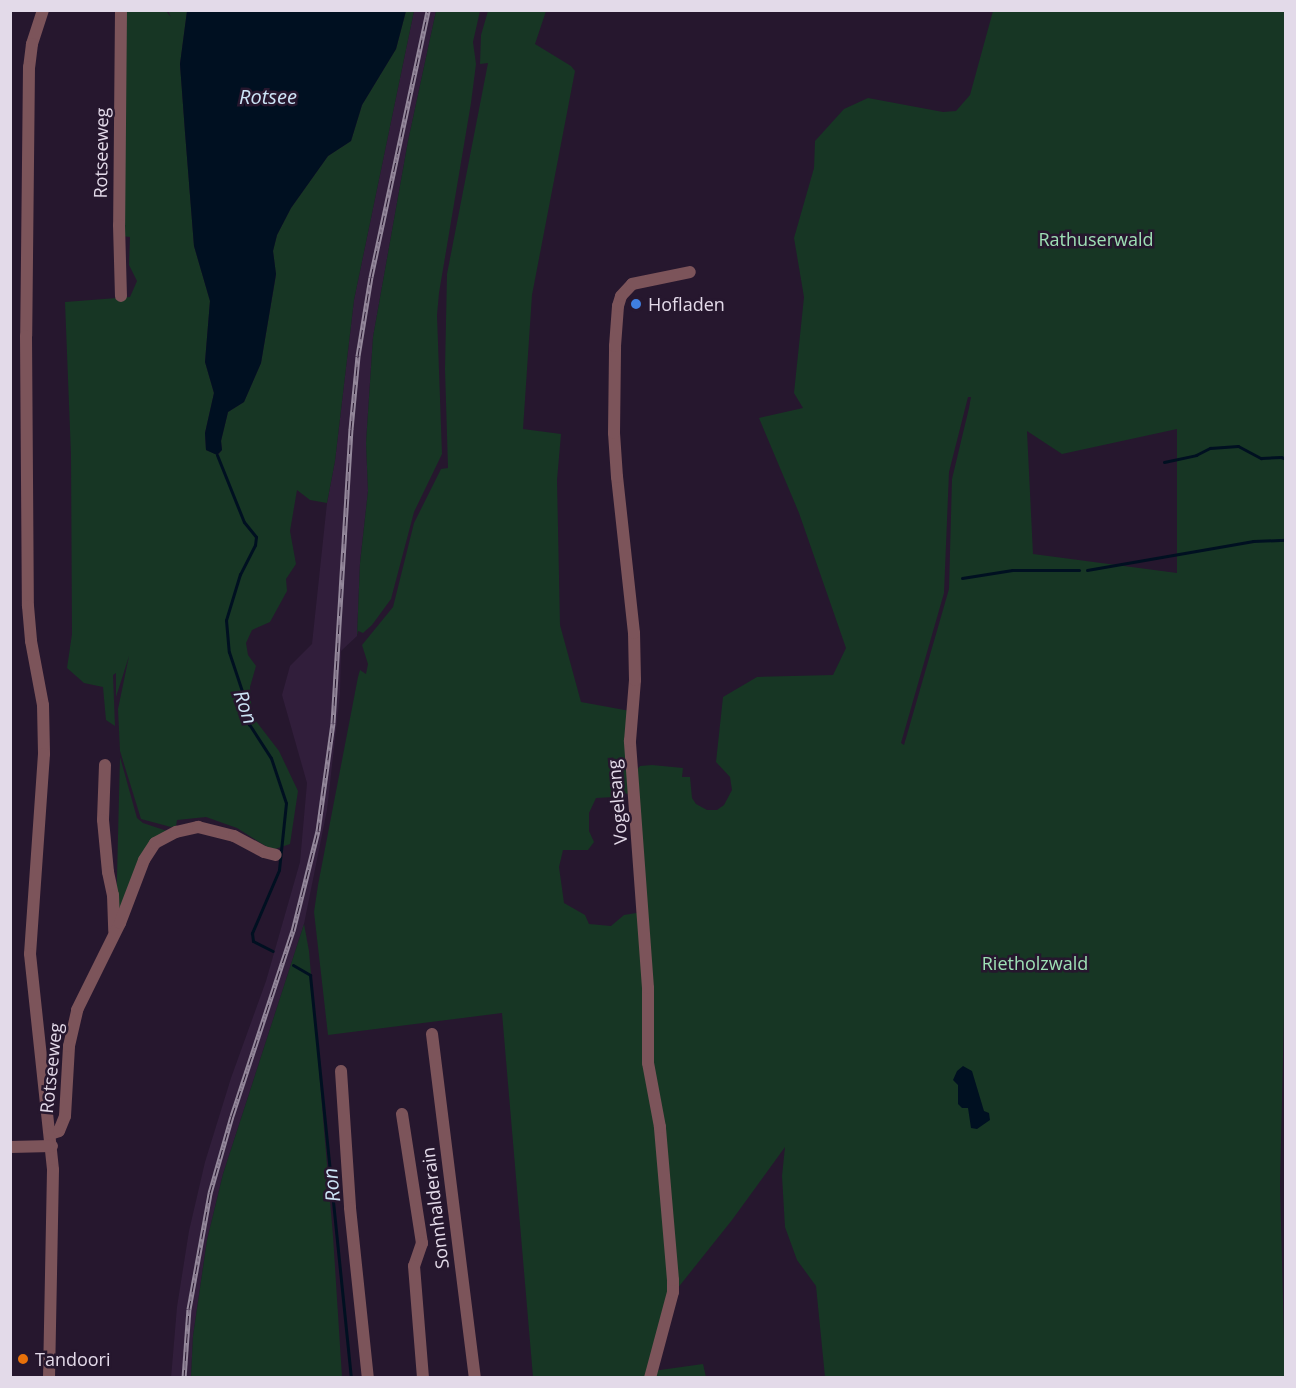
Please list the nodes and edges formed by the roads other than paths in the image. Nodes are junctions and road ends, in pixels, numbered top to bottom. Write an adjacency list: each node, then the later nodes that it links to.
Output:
1 (121, 10): 4 (street, Rotseeweg)
2 (41, 11): 11 (street)
3 (690, 272): 17 (street, Vogelsang)
4 (121, 296)
5 (105, 765): 7 (street, Rotseeweg)
6 (276, 855): 7 (street, Rotseeweg)
7 (114, 936): 11 (street, Rotseeweg)
8 (432, 1034): 16 (street, Sonnhalderain)
9 (341, 1071): 14 (street)
10 (402, 1114): 15 (street)
11 (51, 1140): 12 (street); 13 (street)
12 (10, 1147)
13 (49, 1377)
14 (368, 1377)
15 (423, 1377)
16 (475, 1377)
17 (650, 1377)

